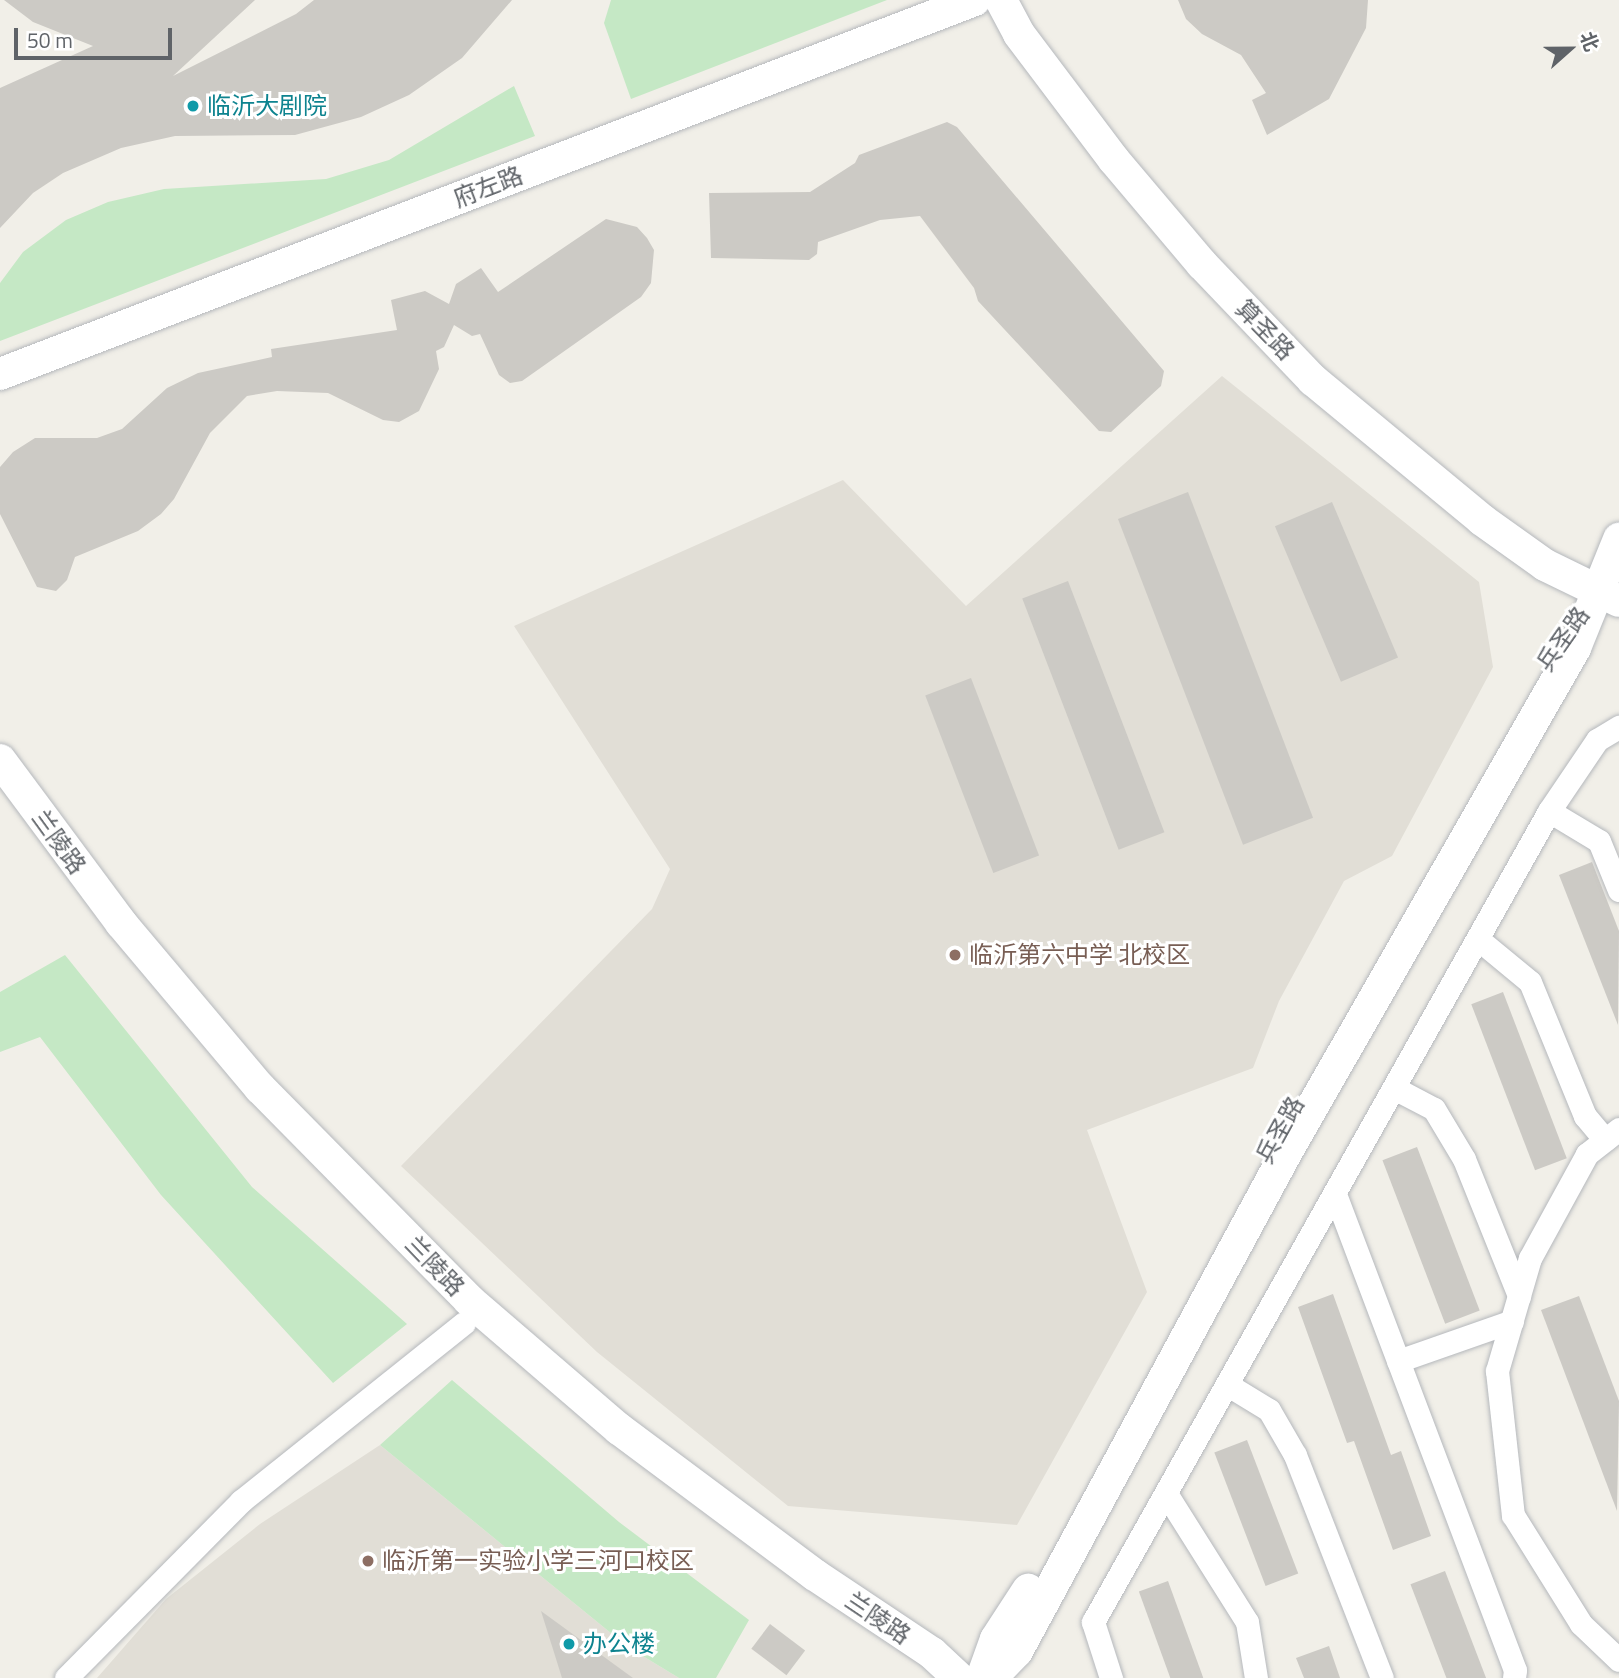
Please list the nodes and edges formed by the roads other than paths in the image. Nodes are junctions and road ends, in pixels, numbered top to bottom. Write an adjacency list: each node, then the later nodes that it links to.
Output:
1 (950, 0): 4 (main road, 府左路)
2 (975, 0): 5 (main road, 府左路)
3 (1003, 0): 8 (main road, 算圣路)
4 (0, 362)
5 (0, 374)
6 (1619, 540): 8 (main road, 兵圣路)
7 (1619, 566): 8 (main road, 兵圣路)
8 (1608, 596): 9 (main road, 算圣路); 29 (main road, 兵圣路); 30 (main road, 兵圣路)
9 (1619, 615)
10 (1619, 727): 13 (street)
11 (0, 761): 28 (main road, 兰陵路)
12 (0, 796): 21 (main road, 兰陵路)
13 (1549, 811): 14 (street); 15 (street)
14 (1619, 890)
15 (1478, 939): 16 (street); 17 (street)
16 (1394, 1088): 18 (street); 19 (street)
17 (1612, 1135): 19 (street)
18 (1335, 1194): 22 (street); 23 (street)
19 (1520, 1296): 20 (street)
20 (1512, 1321): 22 (street); 25 (street)
21 (464, 1323): 26 (street); 27 (main road, 兰陵路)
22 (1398, 1361): 34 (street)
23 (1228, 1385): 24 (street); 33 (street)
24 (1167, 1494): 31 (street); 32 (street)
25 (1619, 1660)
26 (66, 1678)
27 (934, 1678)
28 (959, 1678)
29 (982, 1678)
30 (991, 1678)
31 (1111, 1678)
32 (1256, 1678)
33 (1382, 1678)
34 (1514, 1678)

